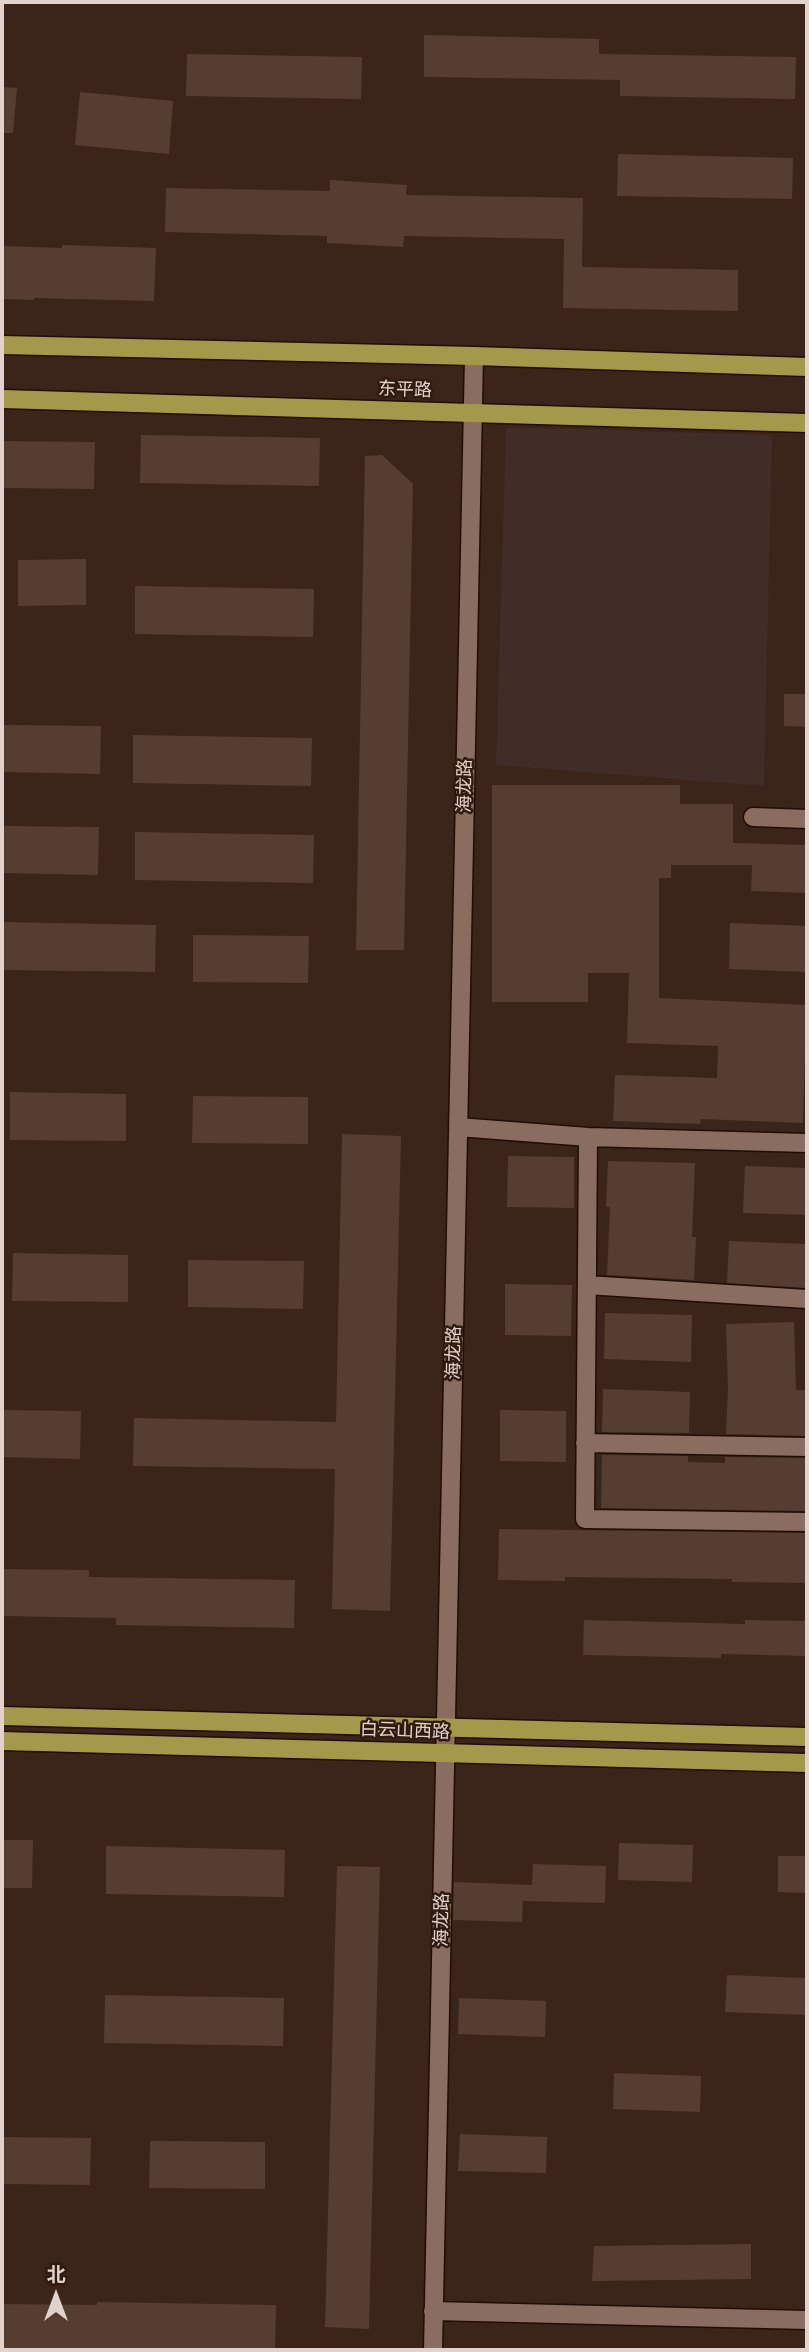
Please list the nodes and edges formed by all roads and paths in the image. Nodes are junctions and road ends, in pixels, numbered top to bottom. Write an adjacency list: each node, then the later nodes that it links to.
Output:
1 (2, 345): 2 (main road, 东平路)
2 (474, 356): 3 (main road, 东平路); 5 (street, 海龙路)
3 (807, 367)
4 (2, 399): 5 (main road, 东平路)
5 (473, 413): 6 (main road, 东平路); 9 (street, 海龙路)
6 (807, 423)
7 (753, 817): 8 (street)
8 (807, 819)
9 (458, 1126): 10 (street); 18 (street, 海龙路)
10 (588, 1137): 11 (street); 12 (street)
11 (807, 1143)
12 (587, 1285): 13 (street); 14 (street)
13 (807, 1299)
14 (585, 1443): 15 (street); 16 (street)
15 (807, 1447)
16 (807, 1522)
17 (2, 1716): 18 (main road, 白云山西路)
18 (446, 1727): 19 (main road, 白云山西路); 21 (street, 海龙路)
19 (807, 1737)
20 (2, 1741): 21 (main road, 白云山西路)
21 (445, 1753): 22 (main road, 白云山西路); 23 (street, 海龙路)
22 (807, 1763)
23 (433, 2311): 24 (street); 25 (street, 海龙路)
24 (807, 2320)
25 (433, 2350)

